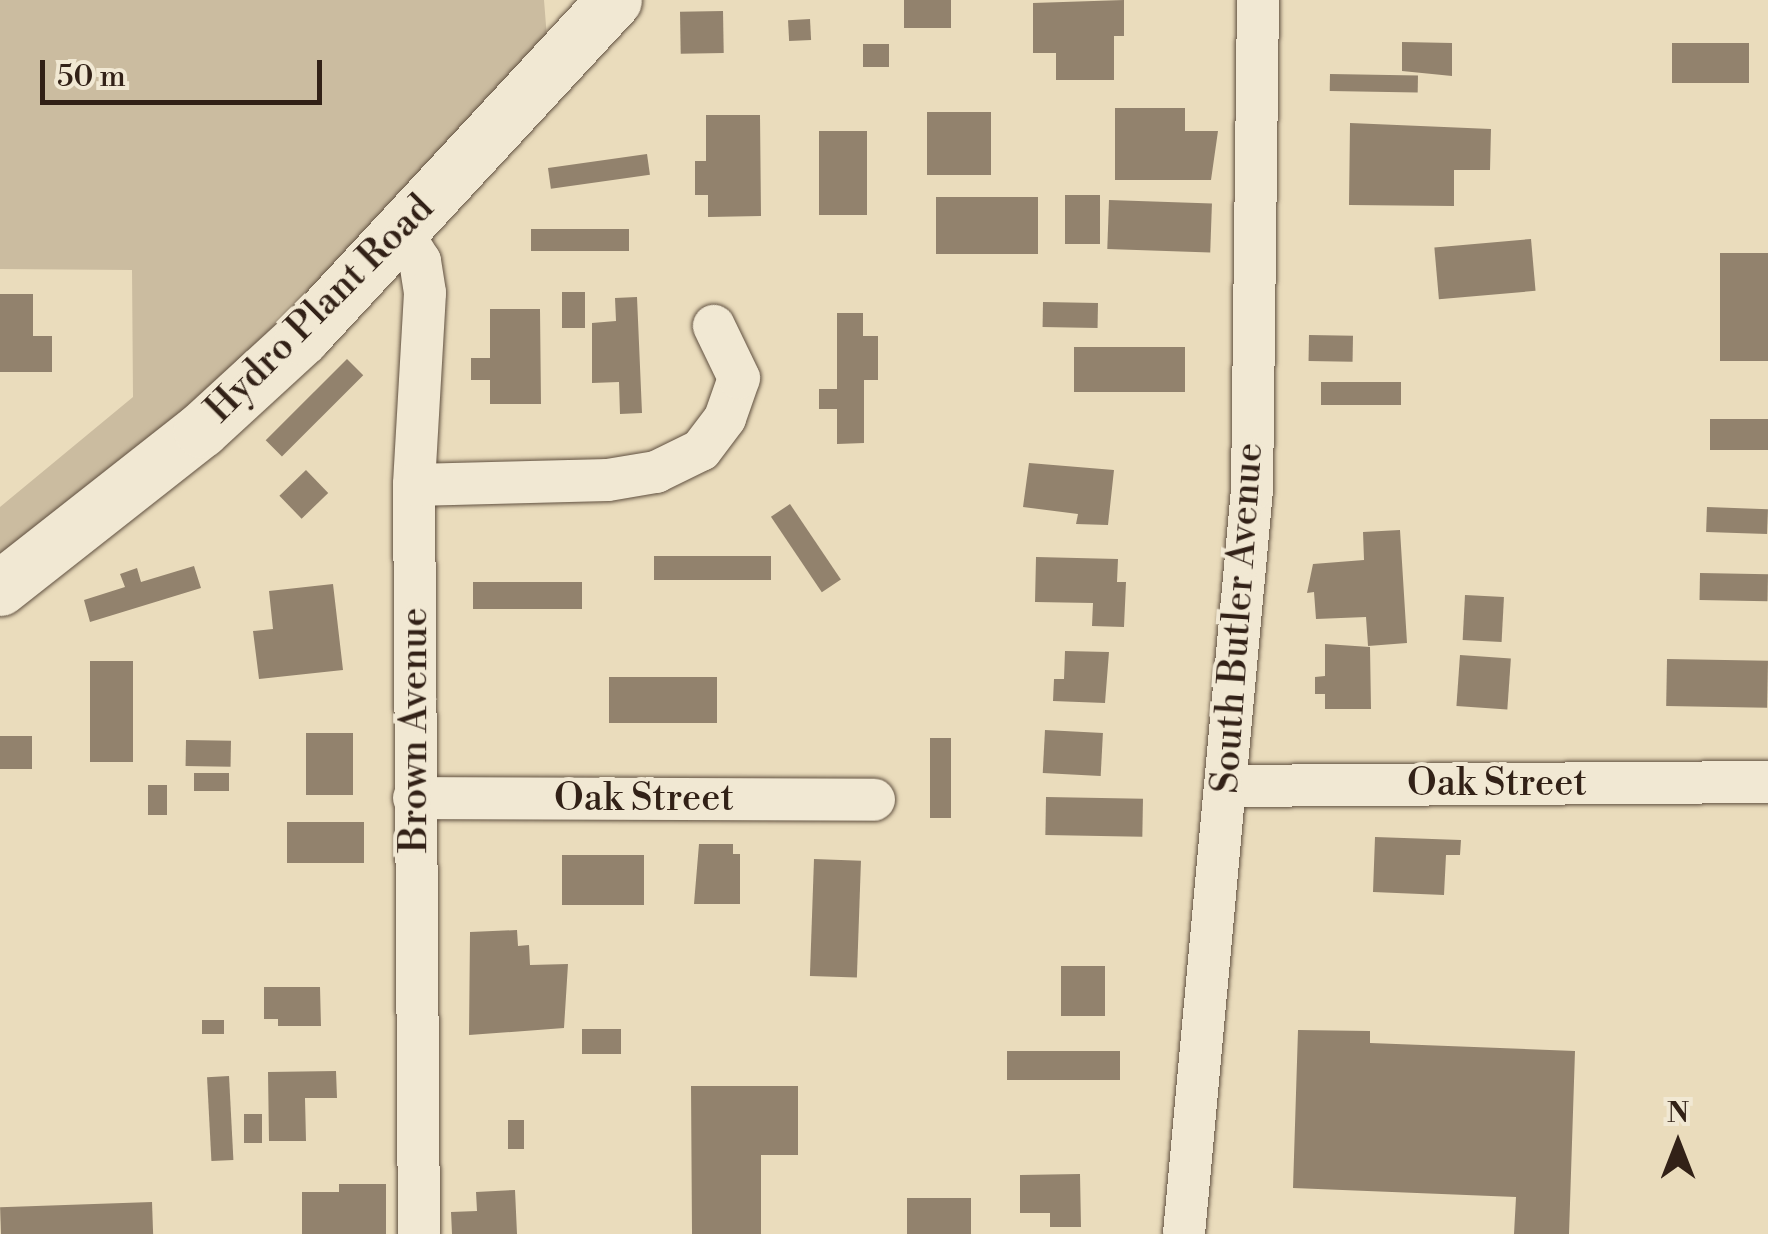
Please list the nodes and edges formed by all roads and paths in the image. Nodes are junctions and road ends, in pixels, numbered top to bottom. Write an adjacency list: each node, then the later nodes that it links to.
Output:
1 (1258, 0): 8 (street, South Butler Avenue)
2 (598, 6): 3 (street, Hydro Plant Road)
3 (401, 231): 5 (street, Brown Avenue); 6 (street, Hydro Plant Road)
4 (714, 326): 5 (street)
5 (414, 485): 9 (street, Brown Avenue)
6 (0, 588)
7 (1768, 782): 8 (street, Oak Street)
8 (1226, 786): 12 (street, South Butler Avenue)
9 (414, 798): 10 (street, Oak Street); 11 (street, Brown Avenue)
10 (874, 800)
11 (419, 1234)
12 (1184, 1234)

